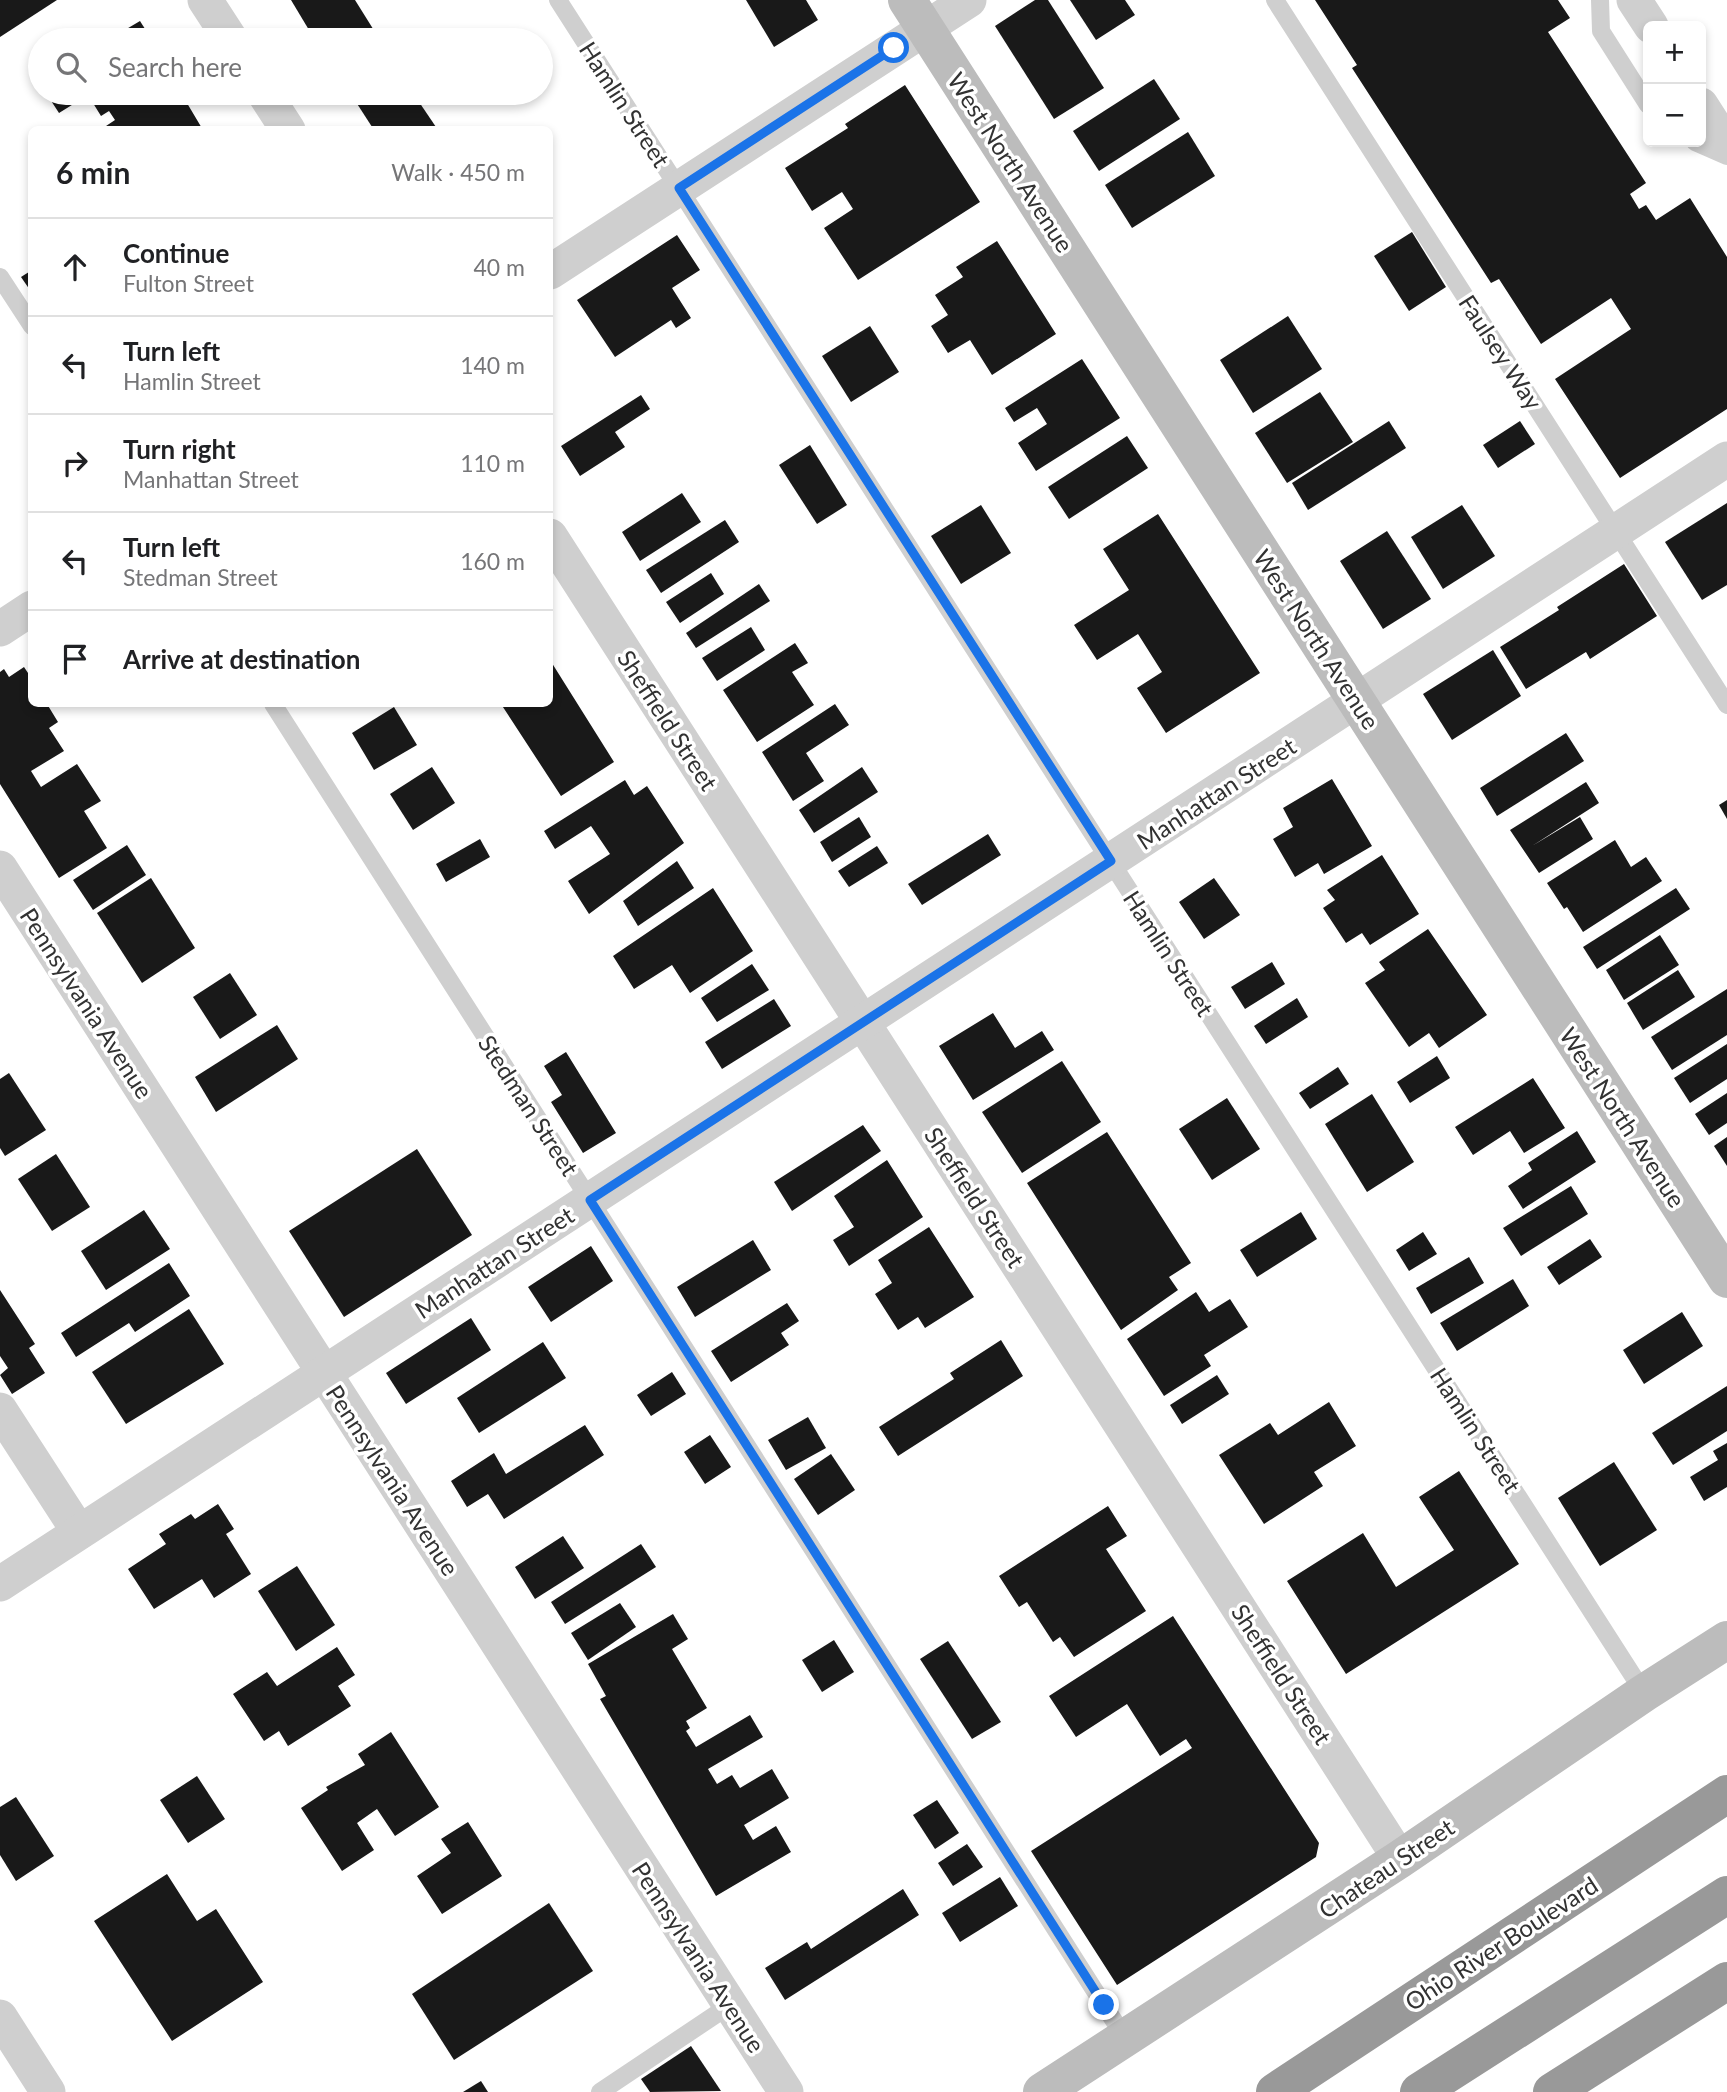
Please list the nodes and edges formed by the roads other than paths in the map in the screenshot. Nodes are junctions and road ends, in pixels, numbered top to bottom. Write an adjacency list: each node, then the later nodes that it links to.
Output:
1 (205, 0): 9 (street)
2 (558, 0): 17 (lane, Hamlin Street)
3 (969, 0): 7 (street)
4 (1275, 0): 22 (lane, Faulsey Way)
5 (1600, 0): 10 (lane)
6 (1634, 0): 8 (street)
7 (916, 14): 17 (street); 26 (street, West North Avenue)
8 (1648, 21)
9 (223, 28)
10 (1643, 97)
11 (272, 105): 13 (street)
12 (1706, 113): 14 (street)
13 (285, 126)
14 (1727, 146)
15 (1706, 147): 16 (lane)
16 (1727, 156)
17 (679, 188): 18 (street); 29 (lane, Hamlin Street)
18 (553, 270)
19 (0, 276): 20 (lane)
20 (28, 320)
21 (1727, 459): 22 (street, Manhattan Street)
22 (1616, 531): 26 (street, Manhattan Street); 27 (lane, Faulsey Way)
23 (553, 541): 31 (street, Sheffield Street)
24 (28, 611): 25 (street)
25 (0, 629)
26 (1356, 701): 29 (street, Manhattan Street); 33 (street, West North Avenue)
27 (1727, 705)
28 (275, 707): 32 (lane, Stedman Street)
29 (1111, 861): 31 (street, Manhattan Street); 39 (lane, Hamlin Street)
30 (0, 868): 34 (street, Pennsylvania Avenue)
31 (863, 1023): 32 (street, Manhattan Street); 41 (street, Sheffield Street)
32 (590, 1200): 34 (street, Manhattan Street); 46 (lane, Stedman Street)
33 (1727, 1279)
34 (324, 1373): 36 (street, Manhattan Street); 44 (street, Pennsylvania Avenue)
35 (0, 1410): 36 (street)
36 (79, 1532): 37 (street, Manhattan Street)
37 (0, 1584)
38 (1727, 1640): 39 (street, Chateau Street)
39 (1644, 1693): 41 (street, Chateau Street)
40 (1727, 1794): 51 (highway, Ohio River Boulevard)
41 (1401, 1859): 46 (street, Chateau Street)
42 (1727, 1895): 52 (highway)
43 (1727, 1981): 53 (highway)
44 (730, 2005): 48 (lane); 49 (street, Pennsylvania Avenue)
45 (0, 2017): 47 (street)
46 (1125, 2038): 50 (street, Chateau Street)
47 (48, 2092)
48 (600, 2092)
49 (786, 2092)
50 (1042, 2092)
51 (1275, 2092)
52 (1419, 2092)
53 (1552, 2092)

